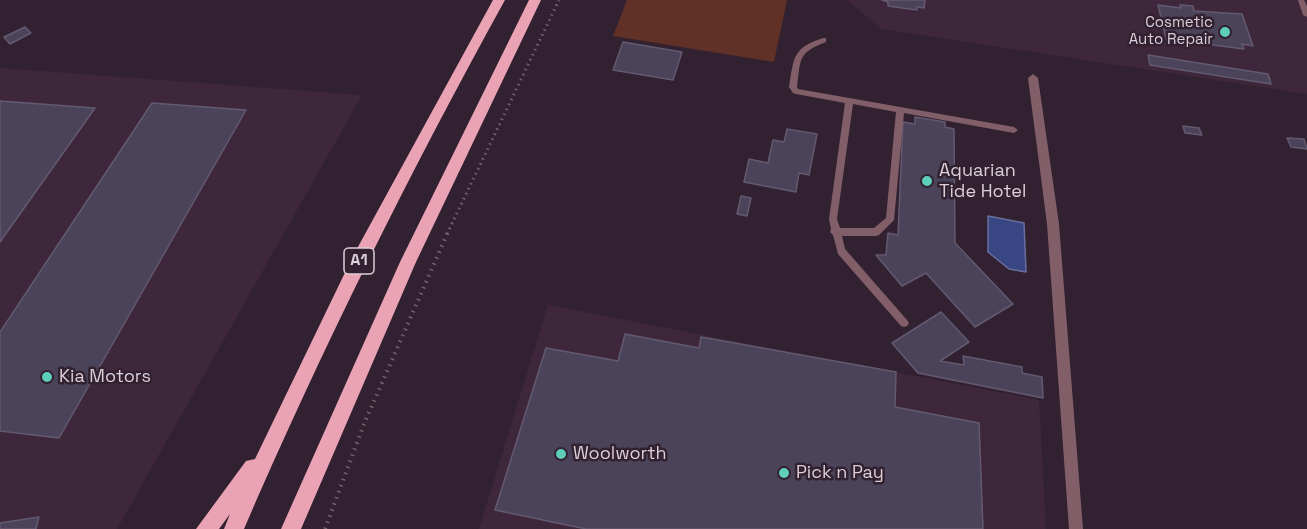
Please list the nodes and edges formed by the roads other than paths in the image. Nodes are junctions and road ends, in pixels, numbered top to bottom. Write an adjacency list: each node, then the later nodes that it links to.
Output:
1 (499, 0): 12 (highway, A1)
2 (535, 0): 15 (highway, A1)
3 (1301, 0): 4 (lane)
4 (1307, 15)
5 (824, 40): 7 (lane)
6 (1033, 78): 16 (street)
7 (849, 102): 8 (lane); 10 (lane)
8 (900, 110): 9 (lane); 10 (lane)
9 (1014, 130)
10 (834, 232): 11 (lane)
11 (904, 323)
12 (268, 450): 13 (highway); 14 (highway, A1)
13 (206, 529)
14 (234, 529)
15 (291, 529)
16 (1076, 529)

